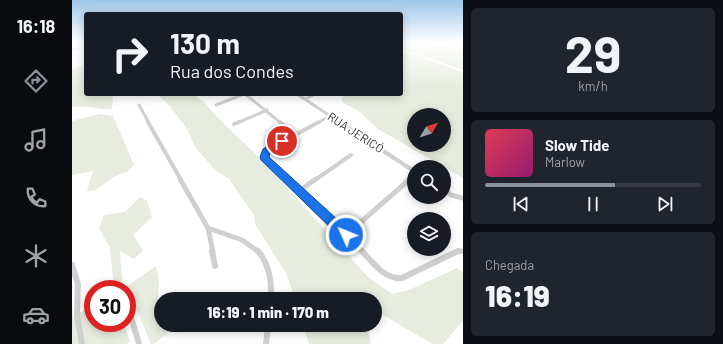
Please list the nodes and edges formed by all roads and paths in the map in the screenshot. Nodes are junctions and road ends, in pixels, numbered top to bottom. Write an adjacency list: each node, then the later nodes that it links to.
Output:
1 (240, 96): 7 (street)
2 (248, 96): 8 (street)
3 (300, 96): 5 (street, RUA JERICÓ)
4 (312, 96): 5 (street)
5 (305, 99): 9 (street, RUA JERICÓ)
6 (139, 105): 18 (street)
7 (216, 105)
8 (267, 110): 10 (street); 11 (street)
9 (330, 116): 11 (street); 13 (street, RUA JERICÓ)
10 (234, 124)
11 (295, 134): 15 (street)
12 (351, 155): 15 (street)
13 (407, 166)
14 (407, 182): 19 (street)
15 (300, 190): 19 (street)
16 (451, 195): 17 (street)
17 (463, 198)
18 (208, 228): 22 (street); 23 (street)
19 (346, 235): 20 (street)
20 (463, 251)
21 (72, 265): 26 (street)
22 (215, 266)
23 (271, 292)
24 (135, 332): 27 (street)
25 (267, 332): 28 (street)
26 (82, 344)
27 (139, 344)
28 (266, 344)

